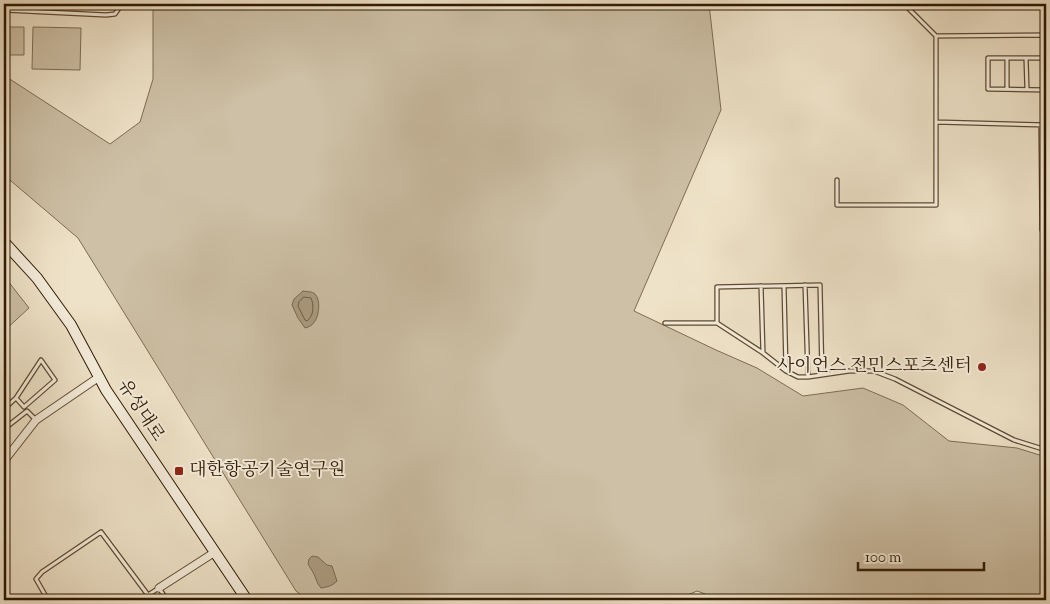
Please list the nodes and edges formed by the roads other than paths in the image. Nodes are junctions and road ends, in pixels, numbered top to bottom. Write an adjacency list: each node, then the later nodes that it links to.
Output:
1 (10, 4): 5 (lane)
2 (122, 4): 5 (lane)
3 (904, 4): 7 (lane)
4 (4, 10): 5 (lane)
5 (10, 10)
6 (1046, 35): 7 (lane); 8 (lane)
7 (936, 36): 15 (lane)
8 (1046, 52)
9 (1007, 58): 10 (lane); 12 (lane); 12 (lane)
10 (1026, 58): 11 (lane); 13 (lane)
11 (1046, 58)
12 (1007, 89): 13 (lane)
13 (1027, 89): 14 (lane)
14 (1046, 90)
15 (936, 122): 16 (lane); 18 (lane)
16 (1041, 125): 17 (lane); 19 (lane)
17 (1046, 125)
18 (837, 180)
19 (1046, 230)
20 (4, 242): 29 (main road, 유성대로)
21 (805, 285): 23 (lane); 28 (lane); 30 (lane)
22 (761, 286): 23 (lane); 25 (lane); 26 (lane)
23 (784, 286): 27 (lane)
24 (665, 323): 25 (lane)
25 (717, 323): 26 (lane)
26 (763, 353): 27 (lane)
27 (786, 371): 30 (lane)
28 (822, 375): 30 (lane); 37 (lane)
29 (98, 376): 35 (street); 39 (main road, 유성대로)
30 (808, 377)
31 (16, 398): 32 (lane); 32 (lane); 33 (lane)
32 (24, 407): 34 (lane)
33 (4, 409)
34 (27, 411): 35 (lane); 36 (lane)
35 (36, 420): 38 (street)
36 (4, 429)
37 (1046, 450)
38 (4, 461)
39 (215, 552): 40 (street); 45 (main road, 유성대로)
40 (159, 588): 41 (lane); 44 (lane)
41 (148, 595): 42 (lane); 43 (lane)
42 (48, 600)
43 (140, 600)
44 (167, 600)
45 (247, 600)

